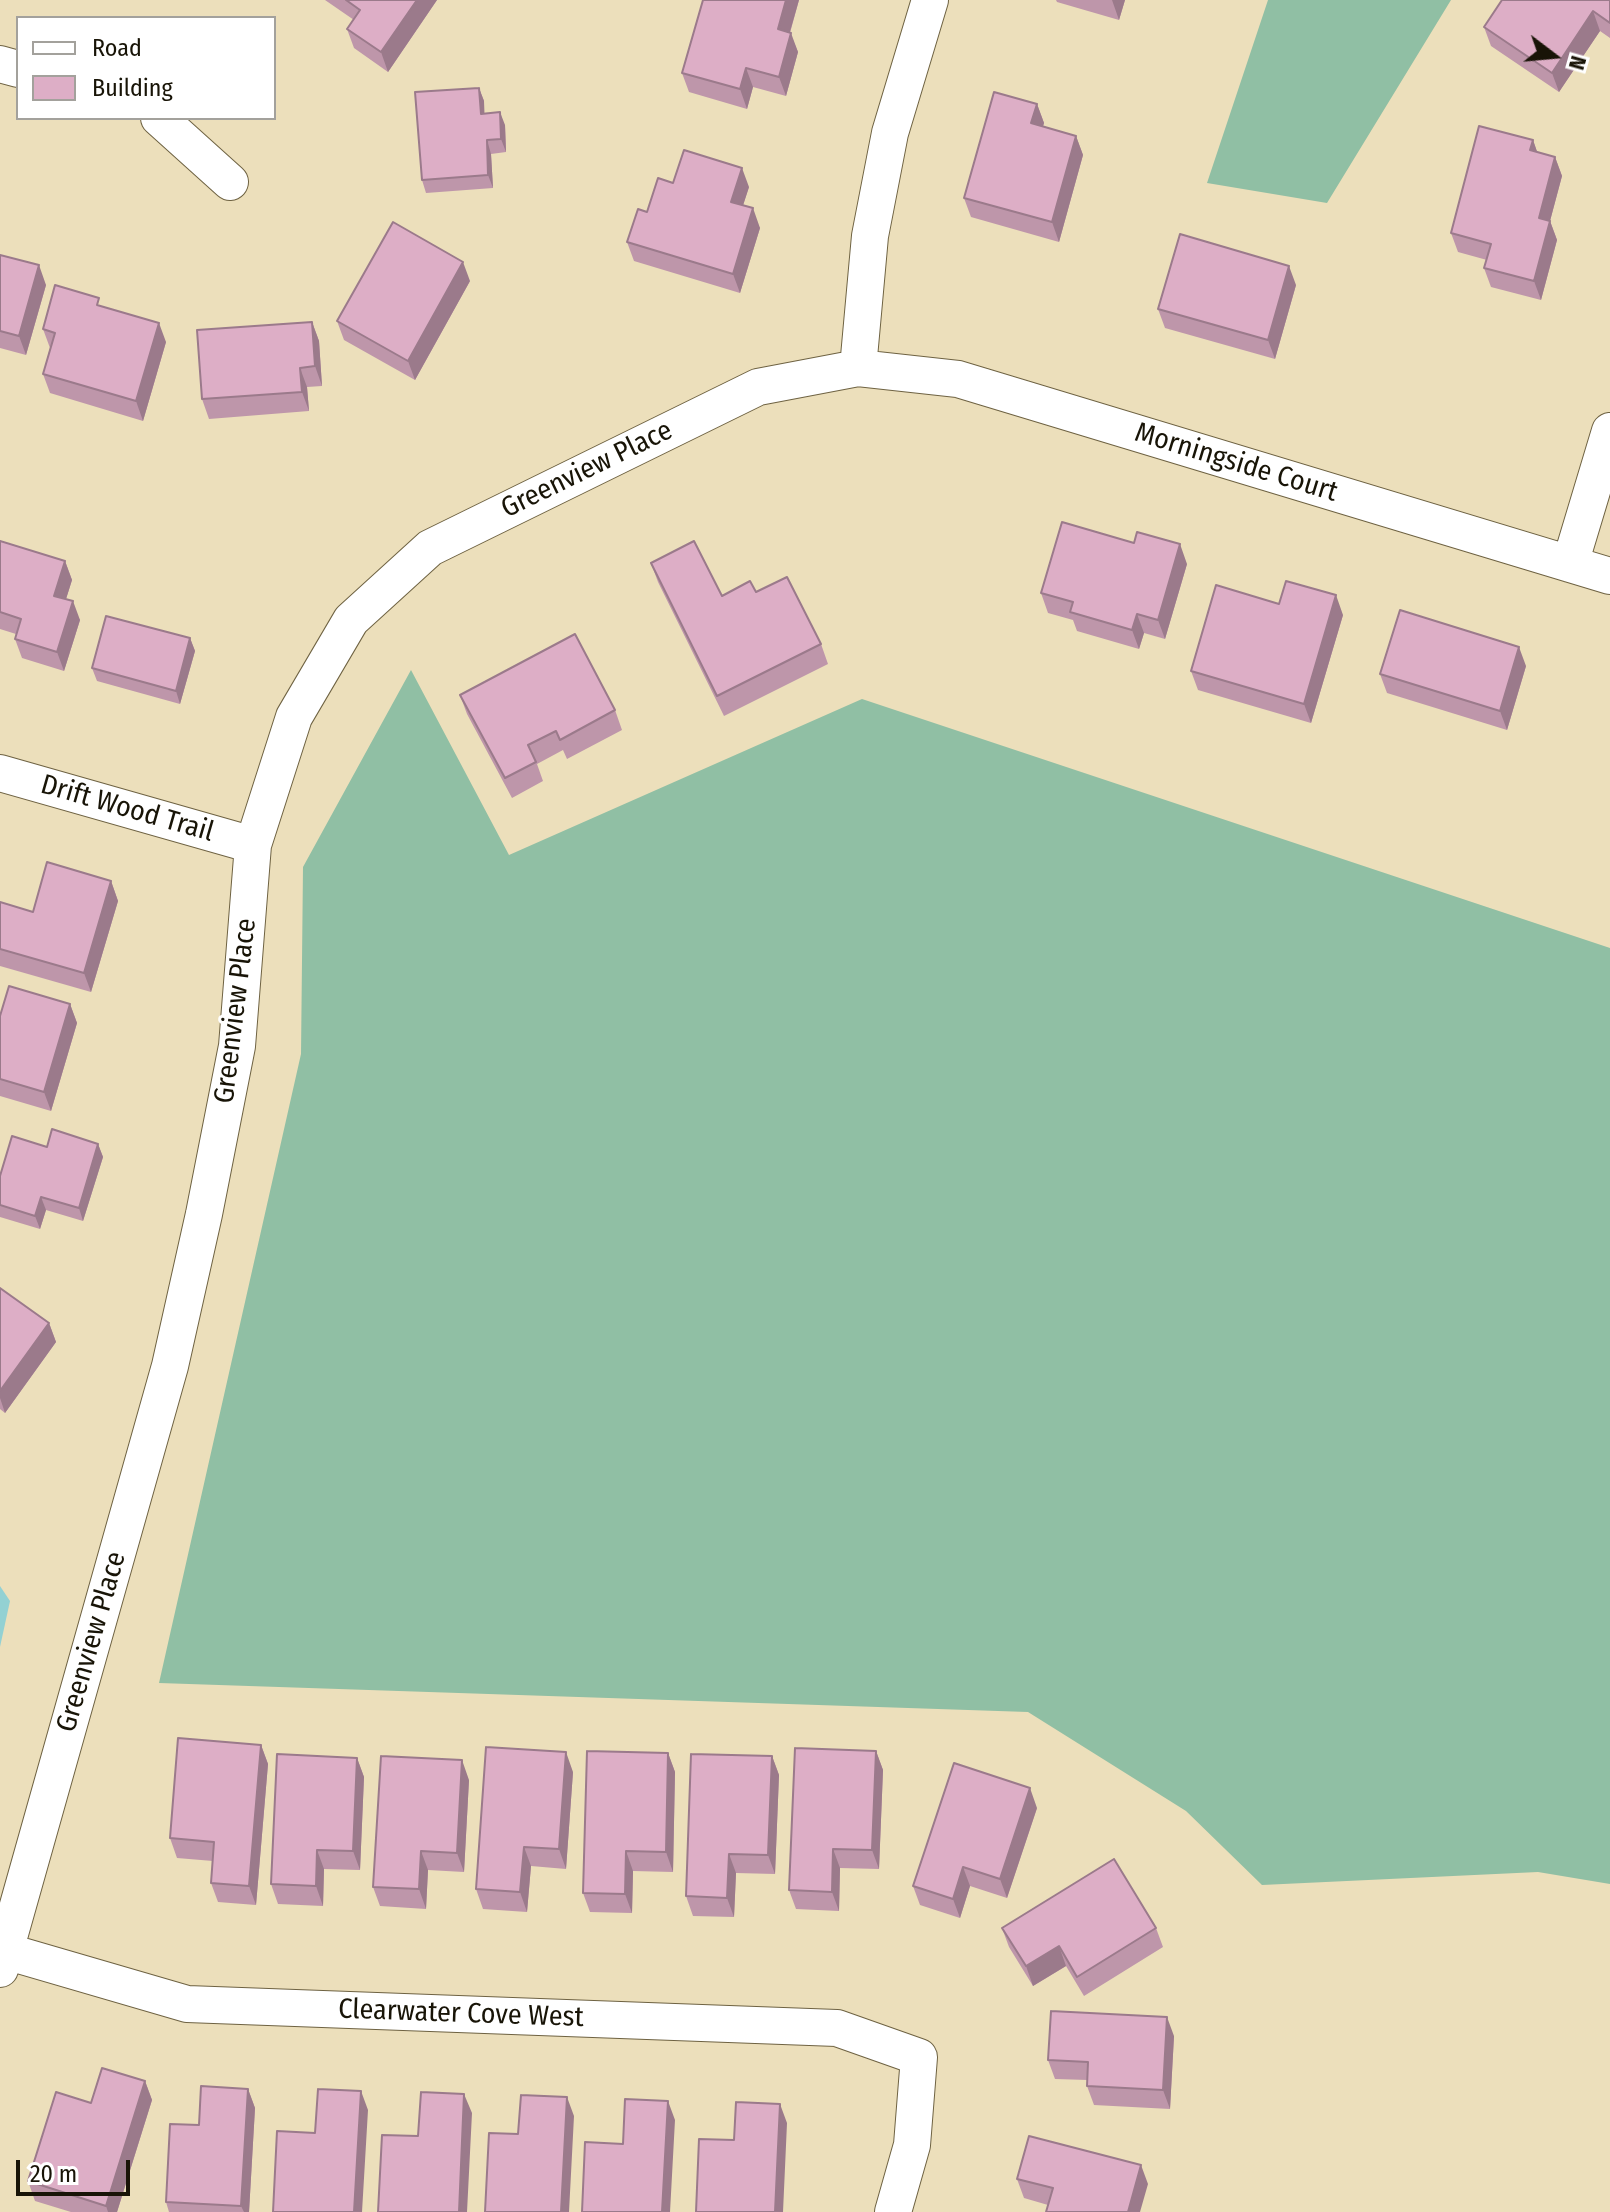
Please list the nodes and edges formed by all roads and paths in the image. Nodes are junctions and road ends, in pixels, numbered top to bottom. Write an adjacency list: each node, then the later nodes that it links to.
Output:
1 (930, 0): 4 (street)
2 (161, 120): 3 (street)
3 (230, 182)
4 (858, 368): 6 (street, Morningside Court); 9 (street, Greenview Place)
5 (1610, 431): 6 (street)
6 (1570, 564): 7 (street, Morningside Court)
7 (1610, 576)
8 (0, 773): 9 (street, Drift Wood Trail)
9 (253, 845): 10 (street, Greenview Place)
10 (3, 1960): 11 (street, Clearwater Cove West)
11 (893, 2212)

